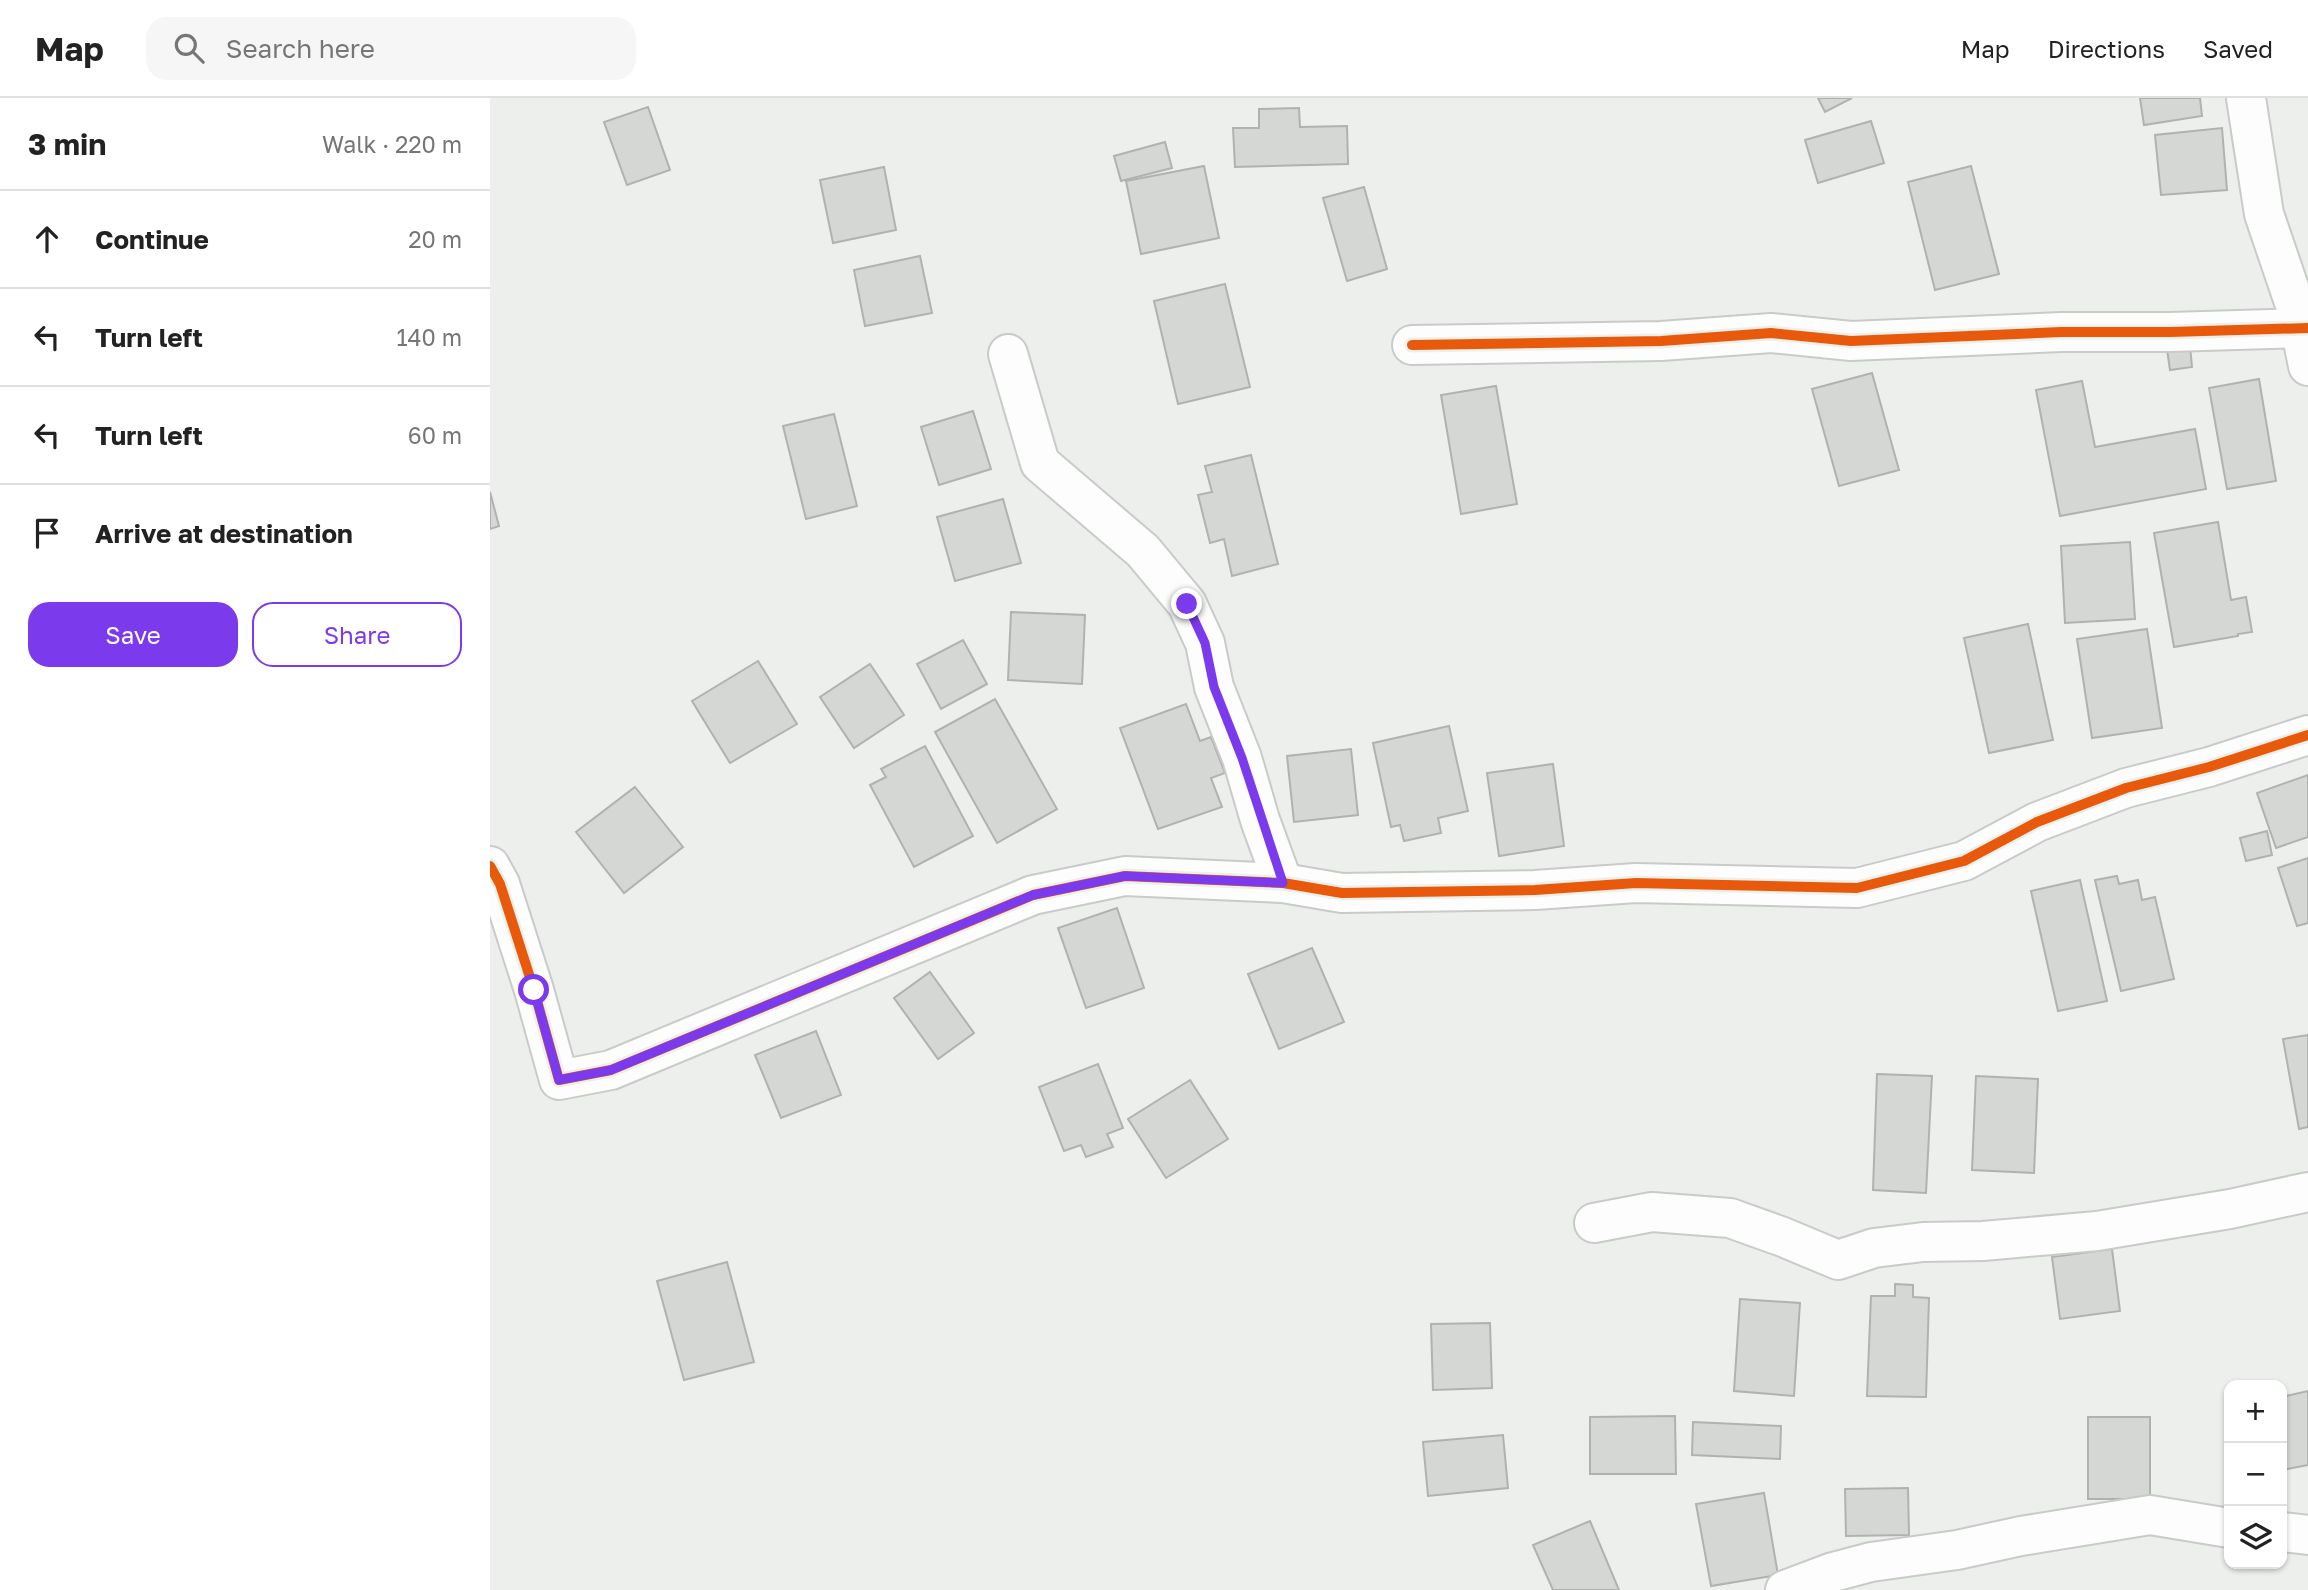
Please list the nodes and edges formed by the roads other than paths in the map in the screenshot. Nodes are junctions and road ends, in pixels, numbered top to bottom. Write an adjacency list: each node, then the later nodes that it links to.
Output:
1 (2246, 98): 2 (street)
2 (2304, 328): 3 (street); 5 (street)
3 (1412, 345)
4 (1008, 354): 8 (street)
5 (2308, 366)
6 (2308, 734): 8 (street)
7 (490, 866): 8 (street)
8 (1283, 883)
9 (2308, 1192): 10 (street)
10 (1594, 1223)
11 (2224, 1527): 14 (street)
12 (2287, 1533): 13 (street)
13 (2308, 1535)
14 (1785, 1590)

